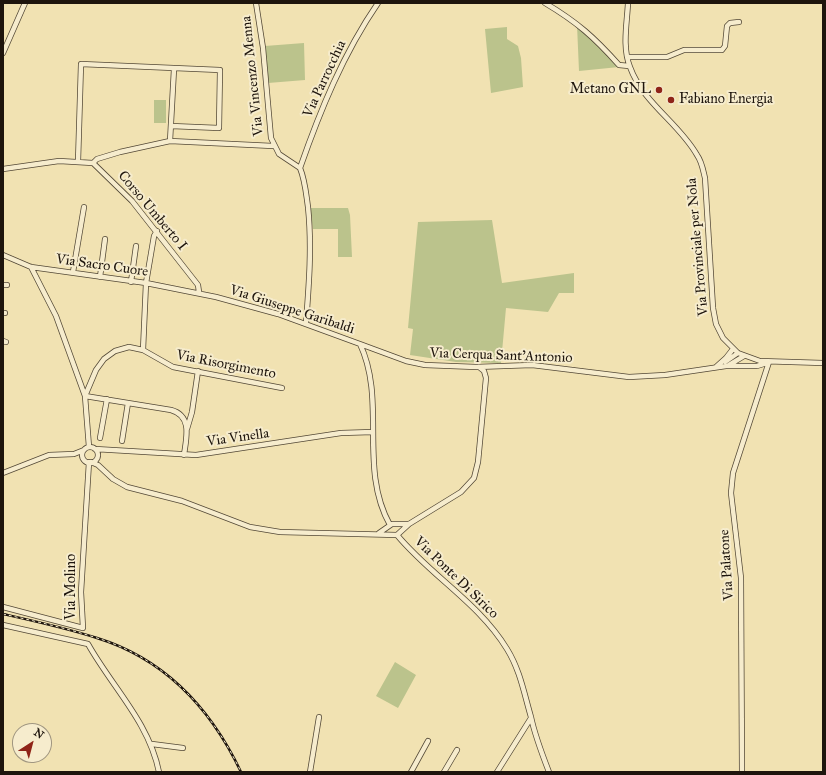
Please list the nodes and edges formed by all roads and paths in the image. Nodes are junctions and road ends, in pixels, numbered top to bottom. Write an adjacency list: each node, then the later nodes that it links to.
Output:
1 (25, 3): 7 (street)
2 (256, 3): 13 (street, Via Vincenzo Menna)
3 (378, 3): 16 (street, Via Parrocchia)
4 (545, 3): 9 (street)
5 (628, 3): 8 (street, Via Provinciale per Nola)
6 (739, 22): 8 (street)
7 (3, 53)
8 (628, 57): 9 (street, Via Provinciale per Nola)
9 (629, 66): 31 (street, Via Provinciale per Nola)
10 (174, 69): 11 (street); 11 (street); 14 (street)
11 (171, 126): 12 (street)
12 (170, 141): 13 (street); 15 (street)
13 (274, 146): 16 (street)
14 (78, 162): 15 (street); 17 (street)
15 (93, 163): 19 (street, Corso Umberto I)
16 (300, 168): 29 (street)
17 (3, 169)
18 (84, 207): 24 (street)
19 (156, 231): 27 (street); 28 (street, Corso Umberto I)
20 (105, 239): 25 (street)
21 (136, 246): 26 (street)
22 (3, 255): 23 (street, Via Sacro Cuore)
23 (31, 267): 24 (street, Via Sacro Cuore); 46 (street)
24 (73, 272): 25 (street, Via Sacro Cuore)
25 (100, 277): 26 (street, Via Sacro Cuore)
26 (131, 282): 27 (street, Via Sacro Cuore)
27 (146, 283): 28 (street, Via Sacro Cuore); 32 (street)
28 (199, 292): 29 (street, Via Giuseppe Garibaldi)
29 (306, 323): 30 (street, Via Giuseppe Garibaldi)
30 (360, 344): 39 (street, Via Cerqua Sant'Antonio); 50 (street, Via Giuseppe Garibaldi)
31 (733, 349): 33 (street, Via Provinciale per Nola); 36 (street)
32 (143, 350): 42 (street, Via Risorgimento); 46 (street, Via Risorgimento)
33 (738, 353): 34 (street, Via Provinciale per Nola); 36 (street)
34 (744, 356): 35 (street, Via Provinciale per Nola); 38 (street, Via Cerqua Sant'Antonio)
35 (769, 362): 37 (street); 38 (street, Via Cerqua Sant'Antonio); 85 (street, Via Palatone)
36 (721, 363): 40 (street)
37 (823, 363)
38 (726, 366): 40 (street, Via Cerqua Sant'Antonio)
39 (479, 367): 41 (street, Via Cerqua Sant'Antonio); 43 (street)
40 (715, 368): 41 (street, Via Cerqua Sant'Antonio)
41 (489, 369): 43 (street); 44 (street)
42 (198, 371): 45 (street, Via Risorgimento); 49 (street)
43 (484, 371): 44 (street)
44 (486, 378): 66 (street)
45 (282, 388)
46 (85, 396): 47 (street); 54 (street)
47 (107, 399): 48 (street); 51 (street)
48 (128, 403): 49 (street); 52 (street)
49 (187, 429): 53 (street)
50 (373, 432): 60 (street, Via Vinella); 67 (street, Via Giuseppe Garibaldi)
51 (100, 438)
52 (122, 441)
53 (187, 445): 59 (street); 60 (street)
54 (89, 447): 55 (street); 56 (street)
55 (95, 449): 57 (street, Via Vinella); 61 (street)
56 (84, 450): 58 (street); 62 (street)
57 (106, 450): 59 (street, Via Vinella); 61 (street)
58 (70, 454): 62 (street); 64 (street)
59 (184, 455): 60 (street, Via Vinella)
60 (191, 455)
61 (97, 458): 63 (street); 65 (street)
62 (84, 459): 63 (street)
63 (90, 462): 65 (street, Via Ponte Di Sirico); 71 (street, Via Molino)
64 (3, 473)
65 (107, 473): 69 (street, Via Ponte Di Sirico)
66 (409, 524): 67 (street); 68 (street)
67 (391, 526): 68 (street, Via Ponte Di Sirico); 69 (street); 70 (street)
68 (398, 533): 70 (street, Via Ponte Di Sirico); 74 (street, Via Ponte Di Sirico)
69 (377, 534): 70 (street, Via Ponte Di Sirico)
70 (390, 535)
71 (3, 607)
72 (3, 625): 76 (street, Via Molino)
73 (319, 717): 80 (street)
74 (531, 718): 83 (street); 84 (street, Via Ponte Di Sirico)
75 (428, 742): 81 (street)
76 (152, 744): 77 (street); 79 (street, Via Molino)
77 (182, 748)
78 (457, 750): 82 (street)
79 (159, 772)
80 (310, 772)
81 (410, 772)
82 (444, 772)
83 (497, 772)
84 (549, 772)
85 (742, 772)

